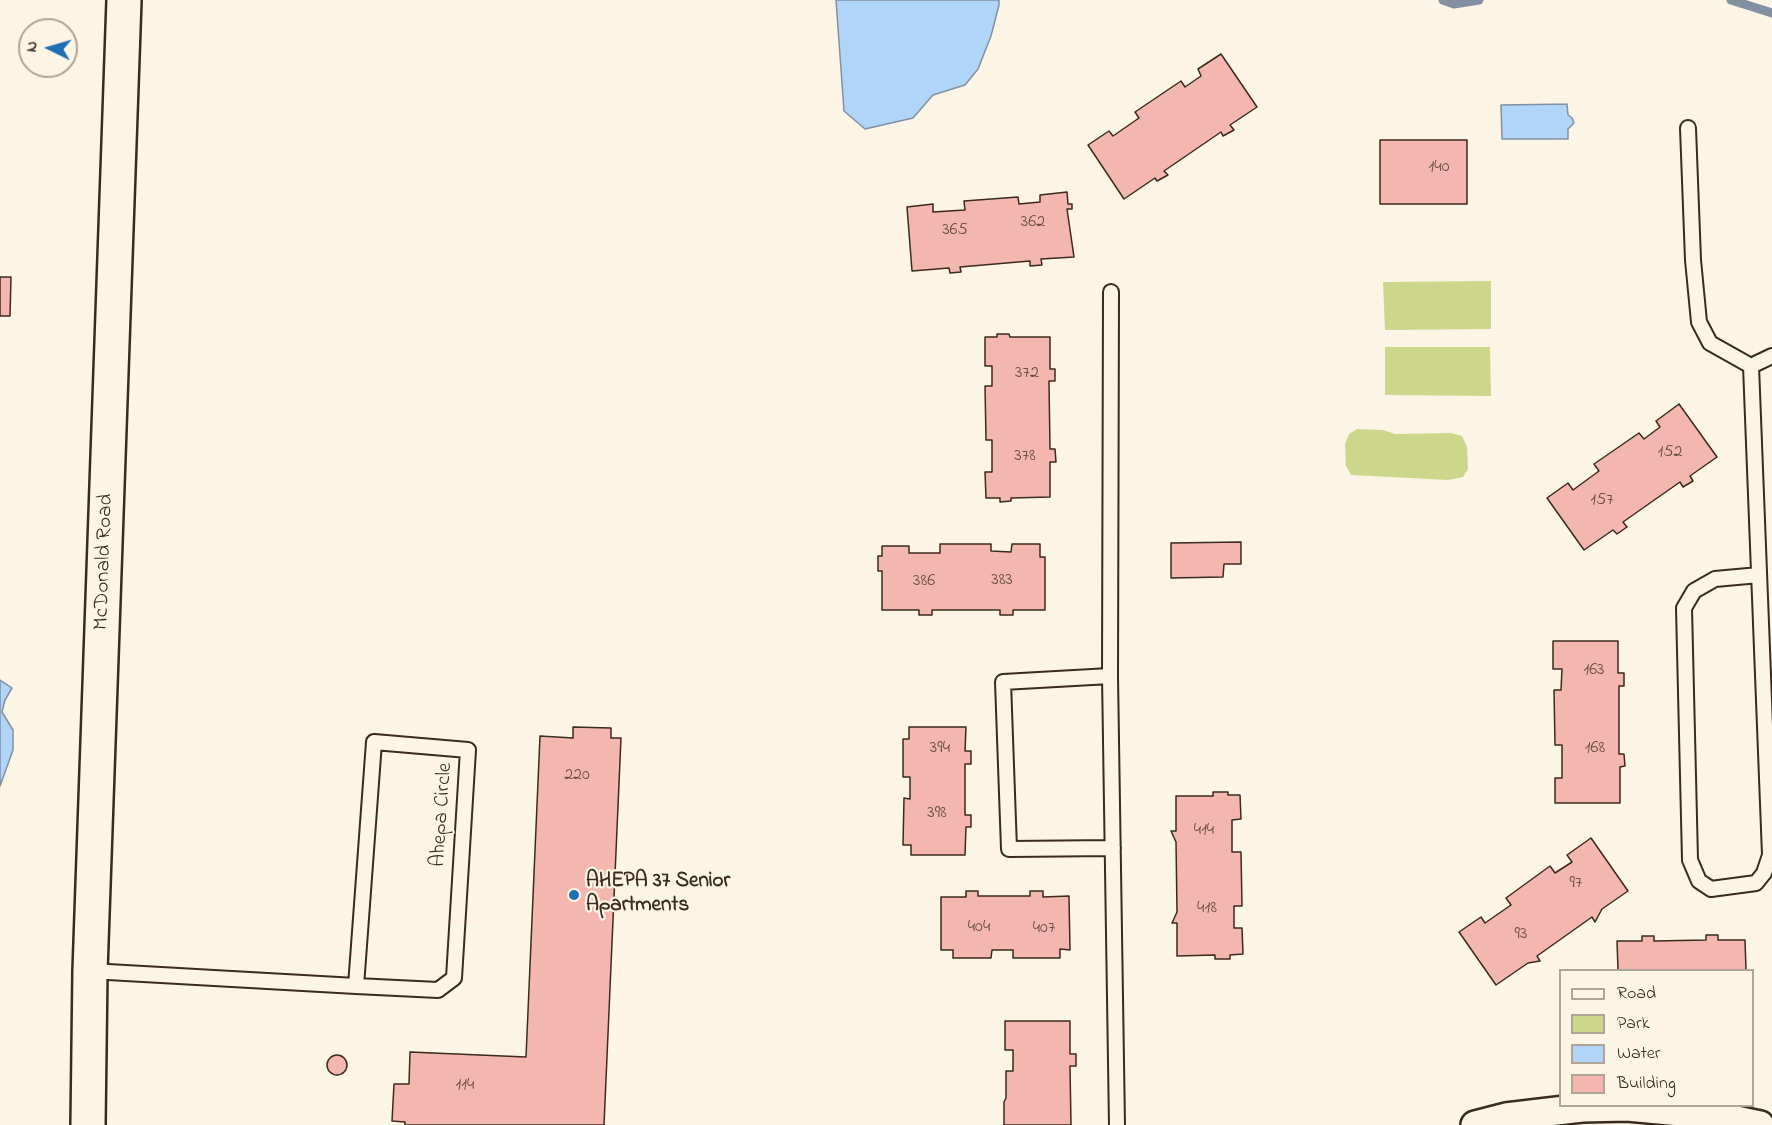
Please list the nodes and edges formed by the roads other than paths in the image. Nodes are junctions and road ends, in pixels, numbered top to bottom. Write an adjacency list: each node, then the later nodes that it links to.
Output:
1 (124, 0): 9 (street, McDonald Road)
2 (1688, 128): 5 (lane)
3 (1111, 292): 7 (lane)
4 (1772, 356): 5 (lane)
5 (1751, 366): 6 (lane)
6 (1759, 575): 6 (lane)
7 (1110, 676): 8 (lane); 8 (lane)
8 (1113, 848): 13 (lane)
9 (90, 971): 10 (lane, Ahepa Circle); 12 (street, McDonald Road)
10 (356, 986): 10 (lane, Ahepa Circle)
11 (1594, 1116): 14 (street); 15 (street)
12 (88, 1125)
13 (1117, 1125)
14 (1475, 1125)
15 (1760, 1125)

